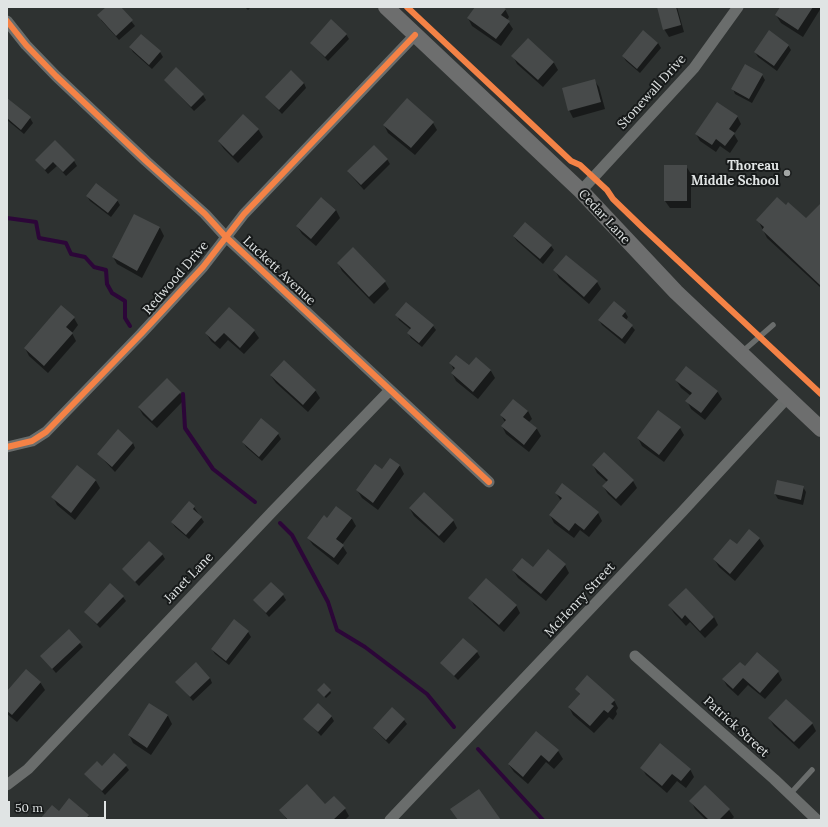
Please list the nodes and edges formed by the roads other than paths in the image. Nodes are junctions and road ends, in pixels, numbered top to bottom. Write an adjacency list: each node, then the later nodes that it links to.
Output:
1 (386, 7): 4 (main road, Cedar Lane)
2 (738, 7): 5 (street, Stonewall Drive)
3 (7, 21): 6 (street, Luckett Avenue)
4 (415, 35): 5 (main road, Cedar Lane); 6 (street, Redwood Drive)
5 (581, 191): 8 (main road, Cedar Lane)
6 (226, 237): 9 (street, Luckett Avenue); 12 (street, Redwood Drive)
7 (773, 324): 8 (lane)
8 (741, 353): 10 (main road, Cedar Lane)
9 (390, 390): 13 (street, Luckett Avenue); 16 (street, Janet Lane)
10 (788, 397): 11 (main road, Cedar Lane); 18 (street, McHenry Street)
11 (821, 429)
12 (7, 447)
13 (489, 482)
14 (635, 656): 17 (street, Patrick Street)
15 (812, 770): 17 (lane)
16 (7, 785)
17 (790, 794): 19 (street, Patrick Street)
18 (390, 820)
19 (817, 820)

